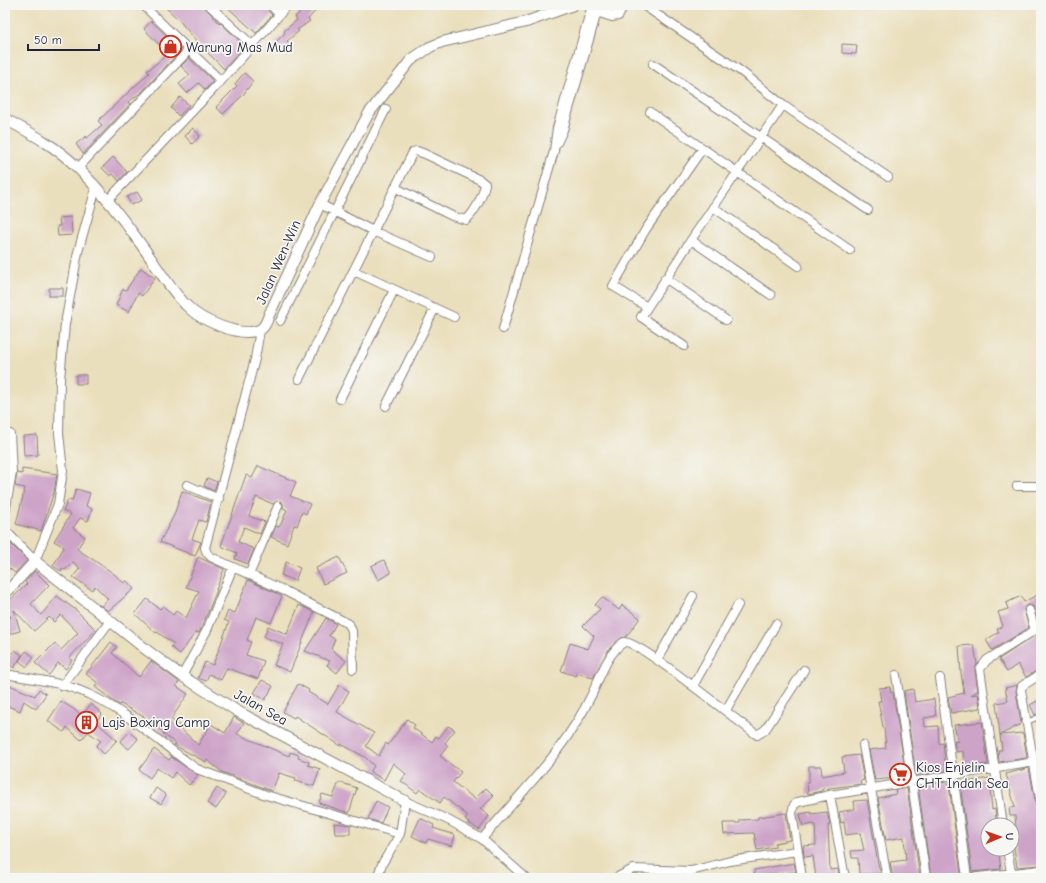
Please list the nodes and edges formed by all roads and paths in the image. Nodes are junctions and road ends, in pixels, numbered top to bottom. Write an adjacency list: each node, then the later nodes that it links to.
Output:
1 (143, 5): 11 (street)
2 (209, 5): 10 (street)
3 (270, 5): 9 (street)
4 (288, 5): 9 (street)
5 (573, 5): 26 (street, Jalan Wen-Win)
6 (623, 5): 8 (street)
7 (643, 5): 14 (street)
8 (596, 7): 44 (street)
9 (280, 14): 10 (street)
10 (252, 46): 13 (street)
11 (188, 51): 13 (street); 20 (street)
12 (653, 64): 18 (street)
13 (221, 81): 25 (street)
14 (783, 105): 18 (street); 22 (street)
15 (386, 109): 29 (street)
16 (650, 112): 19 (street)
17 (5, 119): 20 (street)
18 (760, 138): 21 (street); 28 (street)
19 (703, 148): 21 (street); 39 (street)
20 (78, 168): 23 (street)
21 (738, 171): 27 (street); 32 (street)
22 (888, 177)
23 (96, 188): 25 (street); 58 (street)
24 (396, 188): 24 (street); 30 (street)
25 (107, 201): 45 (street)
26 (320, 204): 29 (street); 45 (street, Jalan Wen-Win)
27 (714, 207): 31 (street); 34 (street)
28 (868, 210)
29 (334, 212): 30 (street); 43 (street)
30 (373, 231): 33 (street); 35 (street)
31 (690, 240): 36 (street); 38 (street)
32 (850, 250)
33 (432, 257)
34 (798, 266)
35 (354, 271): 37 (street); 47 (street)
36 (665, 278): 39 (street); 42 (street)
37 (394, 290): 40 (street); 48 (street)
38 (771, 295)
39 (647, 307): 46 (street)
40 (435, 308): 41 (street); 49 (street)
41 (454, 317)
42 (726, 320)
43 (280, 321)
44 (503, 329)
45 (260, 330): 54 (street)
46 (684, 346)
47 (299, 379)
48 (340, 399)
49 (386, 406)
50 (10, 434): 56 (street)
51 (187, 485): 54 (street)
52 (1017, 486): 53 (street)
53 (1041, 486)
54 (219, 499): 59 (street)
55 (278, 506): 60 (street)
56 (5, 513)
57 (5, 530): 58 (street)
58 (35, 561): 61 (street); 65 (street, Jalan Sea)
59 (233, 567): 60 (street); 73 (street)
60 (249, 575): 68 (street)
61 (5, 594)
62 (693, 596): 67 (street)
63 (738, 605): 76 (street)
64 (1029, 610): 82 (street)
65 (110, 621): 73 (street, Jalan Sea); 75 (street)
66 (776, 624): 77 (street)
67 (657, 660): 76 (street); 91 (street)
68 (353, 670)
69 (804, 670): 77 (street)
70 (5, 674): 75 (street)
71 (1041, 674): 79 (street)
72 (896, 675): 84 (street)
73 (182, 676): 87 (street, Jalan Sea)
74 (940, 678): 83 (street)
75 (62, 686): 90 (street)
76 (693, 686): 77 (street)
77 (726, 710)
78 (1041, 716): 79 (lane)
79 (1027, 722): 81 (street)
80 (863, 745): 85 (street)
81 (1038, 762): 82 (street); 88 (street)
82 (994, 768): 83 (street); 89 (street)
83 (954, 774): 84 (street); 103 (street)
84 (912, 781): 85 (street); 102 (street)
85 (870, 788): 86 (street); 101 (street)
86 (830, 795): 92 (street); 100 (street)
87 (405, 801): 90 (street); 91 (street, Jalan Sea)
88 (1041, 804)
89 (1002, 817)
90 (400, 834): 96 (street)
91 (482, 839): 97 (street, Jalan Sea)
92 (797, 851): 98 (street); 99 (street)
93 (1008, 857): 95 (street)
94 (1041, 870): 95 (street)
95 (1011, 875): 103 (street)
96 (377, 878)
97 (526, 878)
98 (616, 878)
99 (802, 878)
100 (845, 878)
101 (887, 878)
102 (926, 878)
103 (968, 878)

